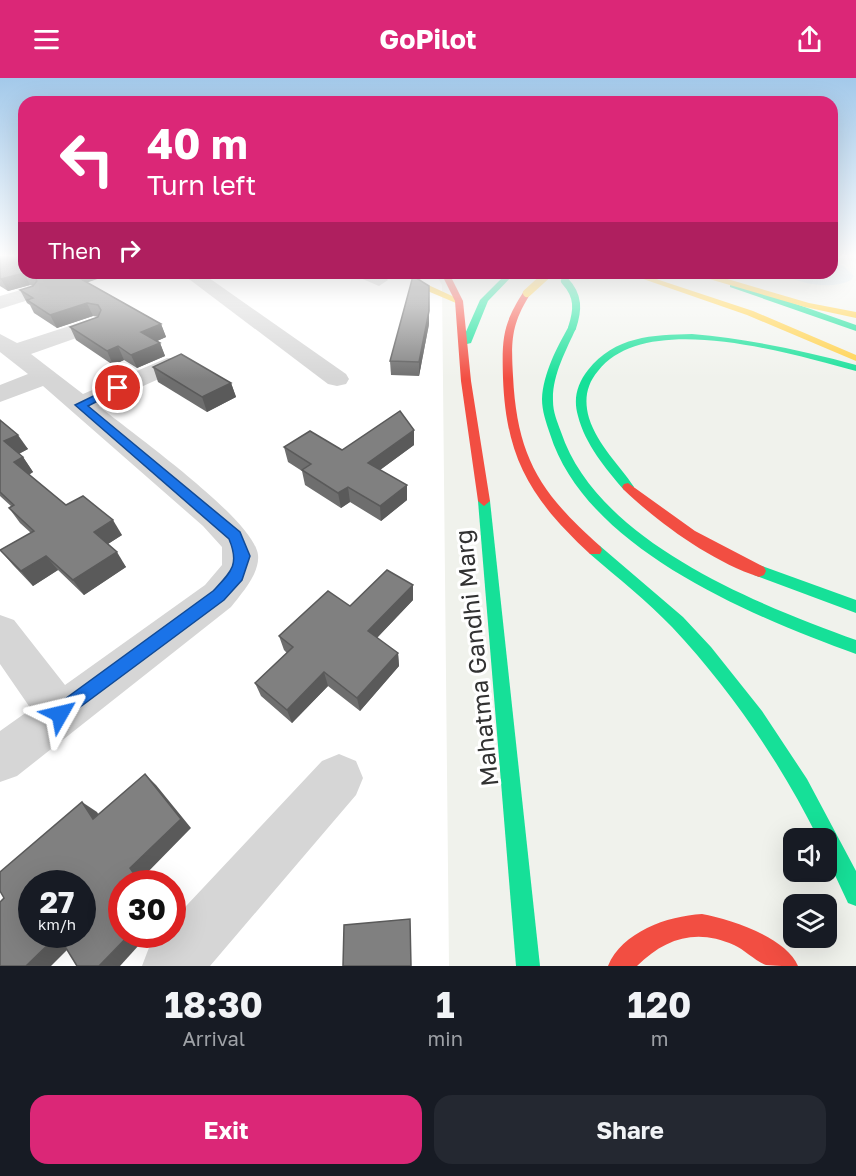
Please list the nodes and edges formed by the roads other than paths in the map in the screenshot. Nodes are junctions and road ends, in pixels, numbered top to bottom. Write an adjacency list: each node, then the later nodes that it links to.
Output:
1 (20, 296): 12 (street)
2 (223, 296): 22 (street)
3 (448, 296): 11 (main road)
4 (457, 296): 11 (main road)
5 (490, 296): 17 (main road)
6 (524, 296): 31 (main road, bridge)
7 (578, 296): 27 (main road, bridge)
8 (700, 296): 18 (main road)
9 (765, 296): 15 (main road)
10 (778, 296): 13 (main road)
11 (459, 301): 17 (main road, Mahatma Gandhi Marg)
12 (0, 303)
13 (856, 315)
14 (94, 324): 16 (street)
15 (856, 328)
16 (7, 347): 21 (street)
17 (464, 347): 33 (main road, Mahatma Gandhi Marg)
18 (856, 358)
19 (175, 363): 24 (street)
20 (856, 368): 25 (main road)
21 (46, 376): 23 (street); 24 (street)
22 (337, 379)
23 (0, 394)
24 (80, 405): 28 (street)
25 (856, 607)
26 (0, 632): 28 (street)
27 (856, 647)
28 (60, 714): 29 (street)
29 (0, 759)
30 (339, 778): 32 (street)
31 (856, 895)
32 (171, 966)
33 (528, 966)
34 (620, 966): 35 (main road)
35 (786, 966)

